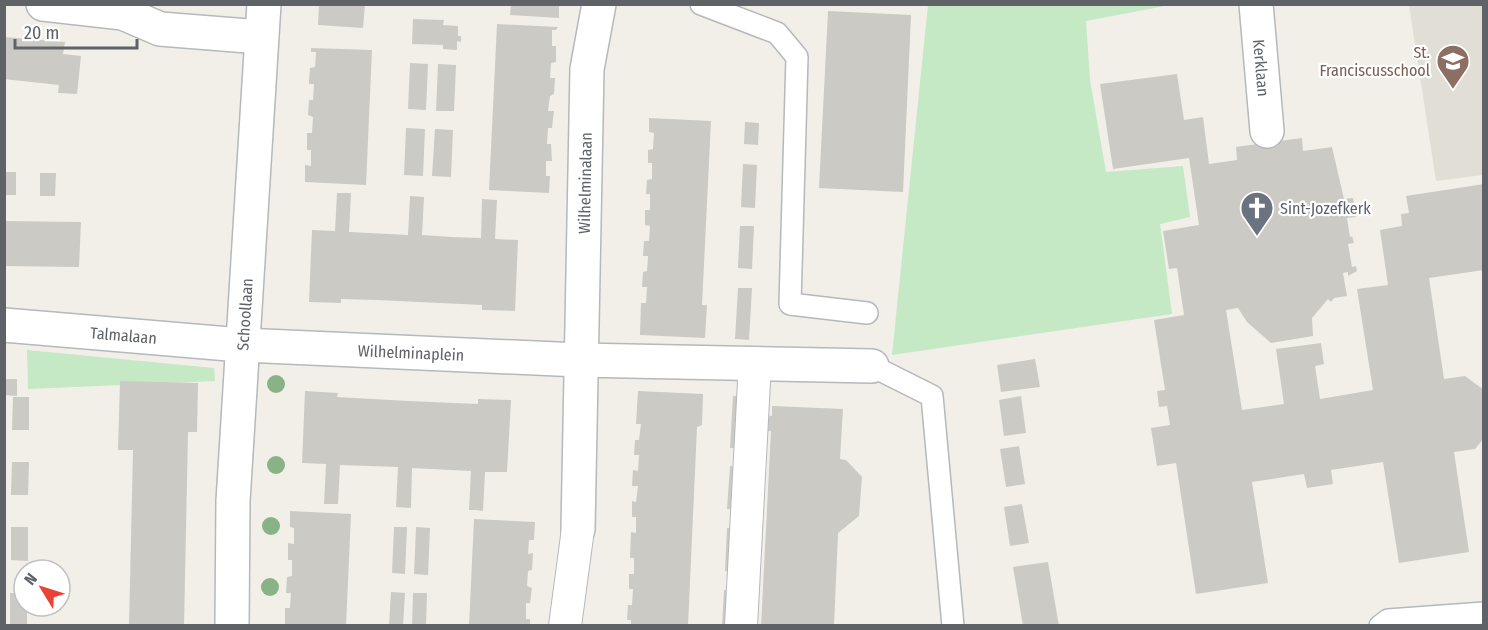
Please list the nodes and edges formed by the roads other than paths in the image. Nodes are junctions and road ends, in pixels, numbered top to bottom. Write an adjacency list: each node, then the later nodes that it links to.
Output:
1 (43, 4): 6 (street)
2 (264, 4): 6 (street, Schoollaan)
3 (599, 4): 11 (street, Wilhelminalaan)
4 (701, 4): 8 (lane)
5 (1256, 4): 7 (street, Kerklaan)
6 (261, 38): 10 (street, Schoollaan)
7 (1267, 131)
8 (867, 314)
9 (4, 326): 10 (street, Talmalaan)
10 (241, 345): 11 (street, Wilhelminaplein); 16 (street, Schoollaan)
11 (579, 360): 12 (street); 14 (street, Wilhelminalaan)
12 (755, 363): 13 (street); 18 (street)
13 (872, 366): 19 (lane)
14 (578, 529): 17 (street, Wilhelminalaan)
15 (1484, 613): 20 (lane)
16 (232, 626)
17 (565, 626)
18 (741, 626)
19 (953, 626)
20 (1380, 626)

